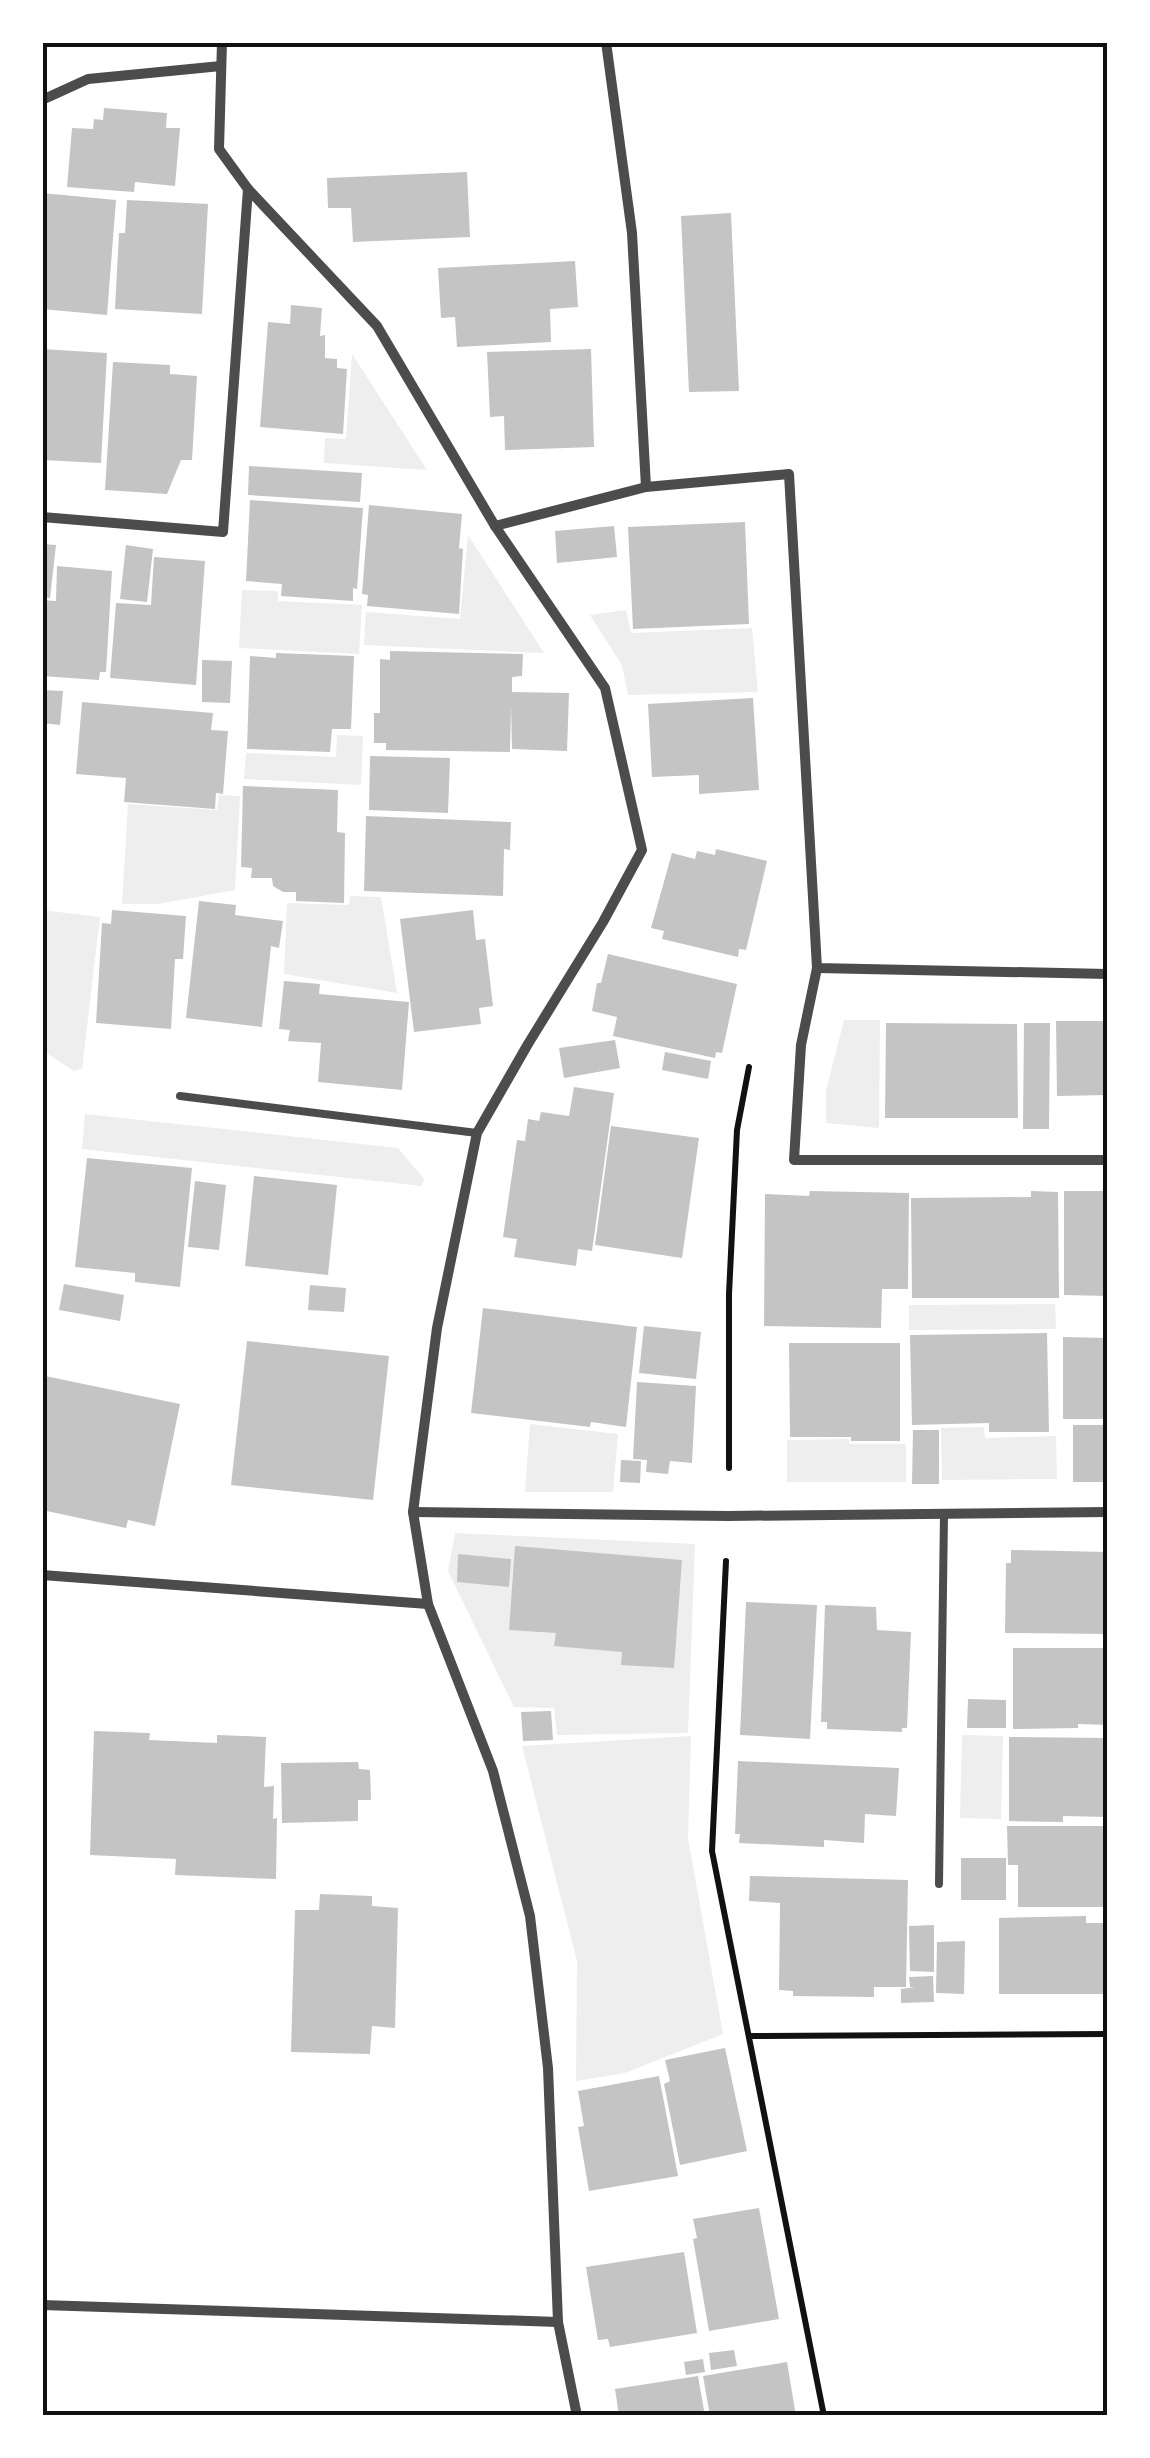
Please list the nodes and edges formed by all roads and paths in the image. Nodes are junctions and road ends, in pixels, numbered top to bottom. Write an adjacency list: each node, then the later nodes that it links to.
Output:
1 (222, 42): 3 (street)
2 (606, 42): 6 (street)
3 (221, 66): 4 (street); 5 (street)
4 (42, 100)
5 (248, 189): 7 (street); 8 (street)
6 (646, 488): 8 (street); 9 (street)
7 (42, 517)
8 (496, 526): 13 (street)
9 (817, 968): 10 (street); 14 (street)
10 (1108, 974)
11 (750, 1061): 18 (path)
12 (180, 1096): 13 (lane)
13 (477, 1133): 15 (street)
14 (1108, 1160)
15 (413, 1512): 18 (street); 20 (street)
16 (1108, 1512): 17 (street)
17 (944, 1514): 18 (street); 21 (lane)
18 (728, 1516): 23 (path)
19 (42, 1575): 20 (street)
20 (428, 1604): 25 (street)
21 (939, 1884)
22 (1108, 2034): 23 (path)
23 (750, 2036): 27 (path)
24 (42, 2305): 25 (street)
25 (558, 2322): 26 (street)
26 (578, 2416)
27 (824, 2416)

